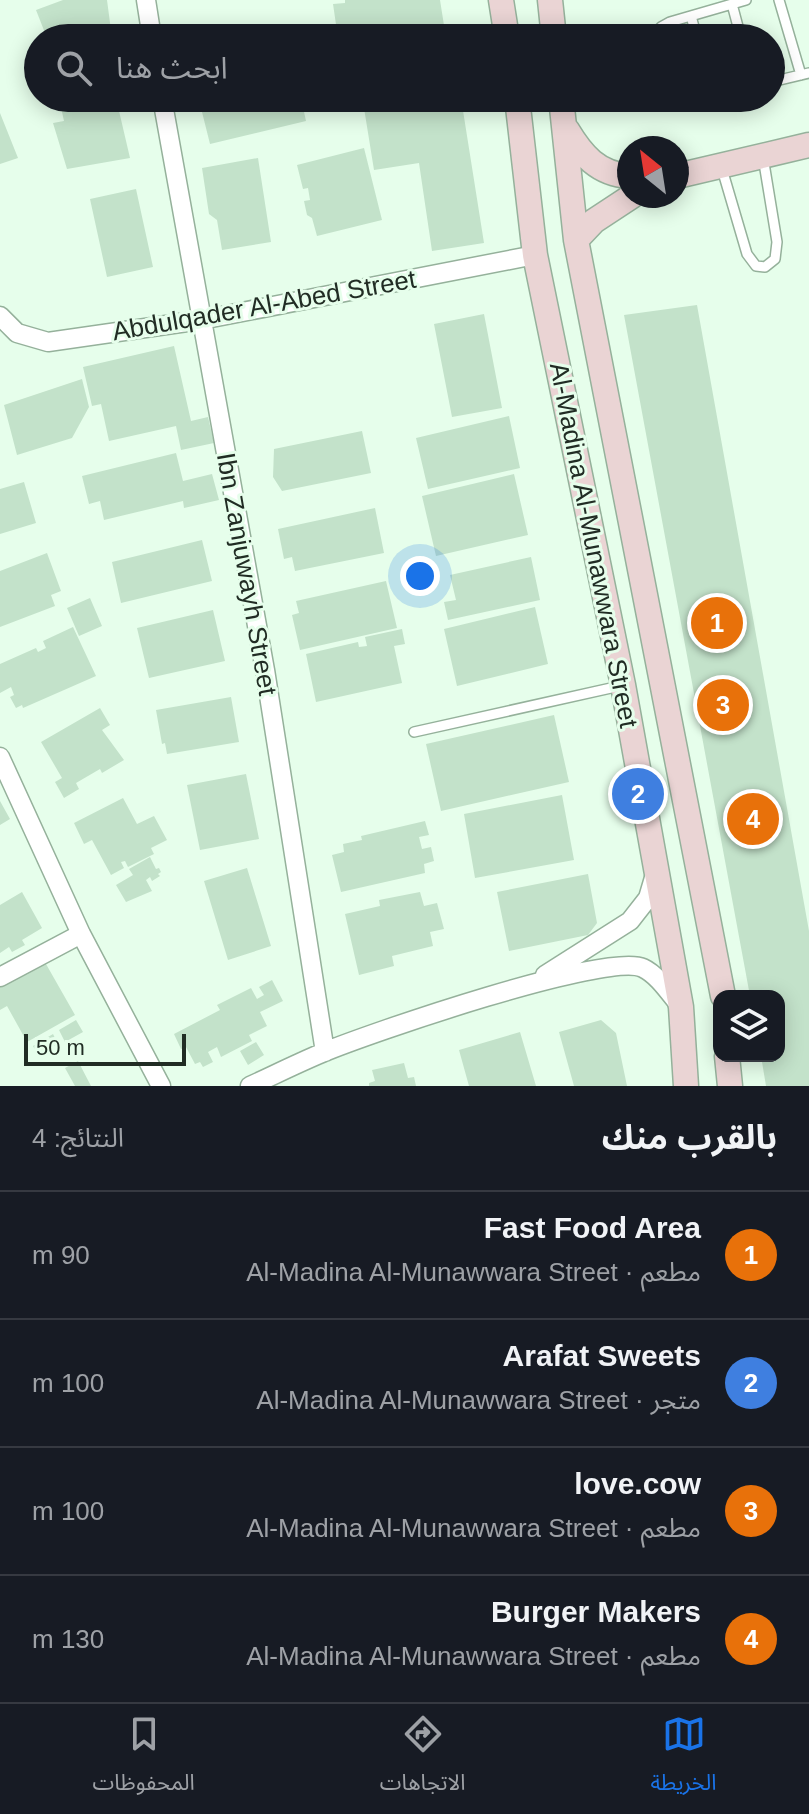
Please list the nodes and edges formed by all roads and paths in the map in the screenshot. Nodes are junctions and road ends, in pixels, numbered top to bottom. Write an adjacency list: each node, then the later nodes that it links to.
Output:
1 (146, 0): 8 (street)
2 (501, 0): 9 (main road)
3 (550, 0): 10 (main road)
4 (746, 0): 6 (lane)
5 (779, 0): 14 (lane)
6 (732, 4): 7 (lane); 13 (lane)
7 (691, 16): 11 (lane); 12 (lane)
8 (150, 24)
9 (505, 24)
10 (553, 24)
11 (669, 24)
12 (693, 24)
13 (737, 24)
14 (805, 74): 15 (lane)
15 (785, 79)
16 (164, 112): 29 (street, Ibn Zanjuwayh Street)
17 (519, 112): 27 (main road, Al-Madina Al-Munawwara Street)
18 (562, 112): 19 (main road, Al-Madina Al-Munawwara Street)
19 (564, 126): 23 (main road); 26 (main road, Al-Madina Al-Munawwara Street)
20 (809, 145): 21 (main road)
21 (763, 157): 22 (main road); 22 (lane)
22 (721, 166): 24 (main road)
23 (617, 173)
24 (689, 173)
25 (617, 206): 26 (main road)
26 (576, 240): 37 (main road, Al-Madina Al-Munawwara Street)
27 (535, 255): 29 (street, Abdulqader Al-Abed Street); 30 (main road, Al-Madina Al-Munawwara Street)
28 (0, 316): 29 (street, Abdulqader Al-Abed Street)
29 (201, 320): 39 (street, Ibn Zanjuwayh Street)
30 (623, 685): 31 (lane); 33 (main road, Al-Madina Al-Munawwara Street)
31 (414, 732)
32 (0, 757): 34 (street)
33 (656, 869): 36 (street); 38 (main road, Al-Madina Al-Munawwara Street)
34 (81, 934): 35 (street); 41 (street)
35 (0, 977)
36 (536, 981): 38 (street); 39 (street)
37 (722, 990)
38 (681, 1007): 43 (main road, Al-Madina Al-Munawwara Street)
39 (325, 1052): 42 (street)
40 (728, 1062): 44 (main road)
41 (161, 1086)
42 (250, 1086)
43 (686, 1086)
44 (730, 1086)

